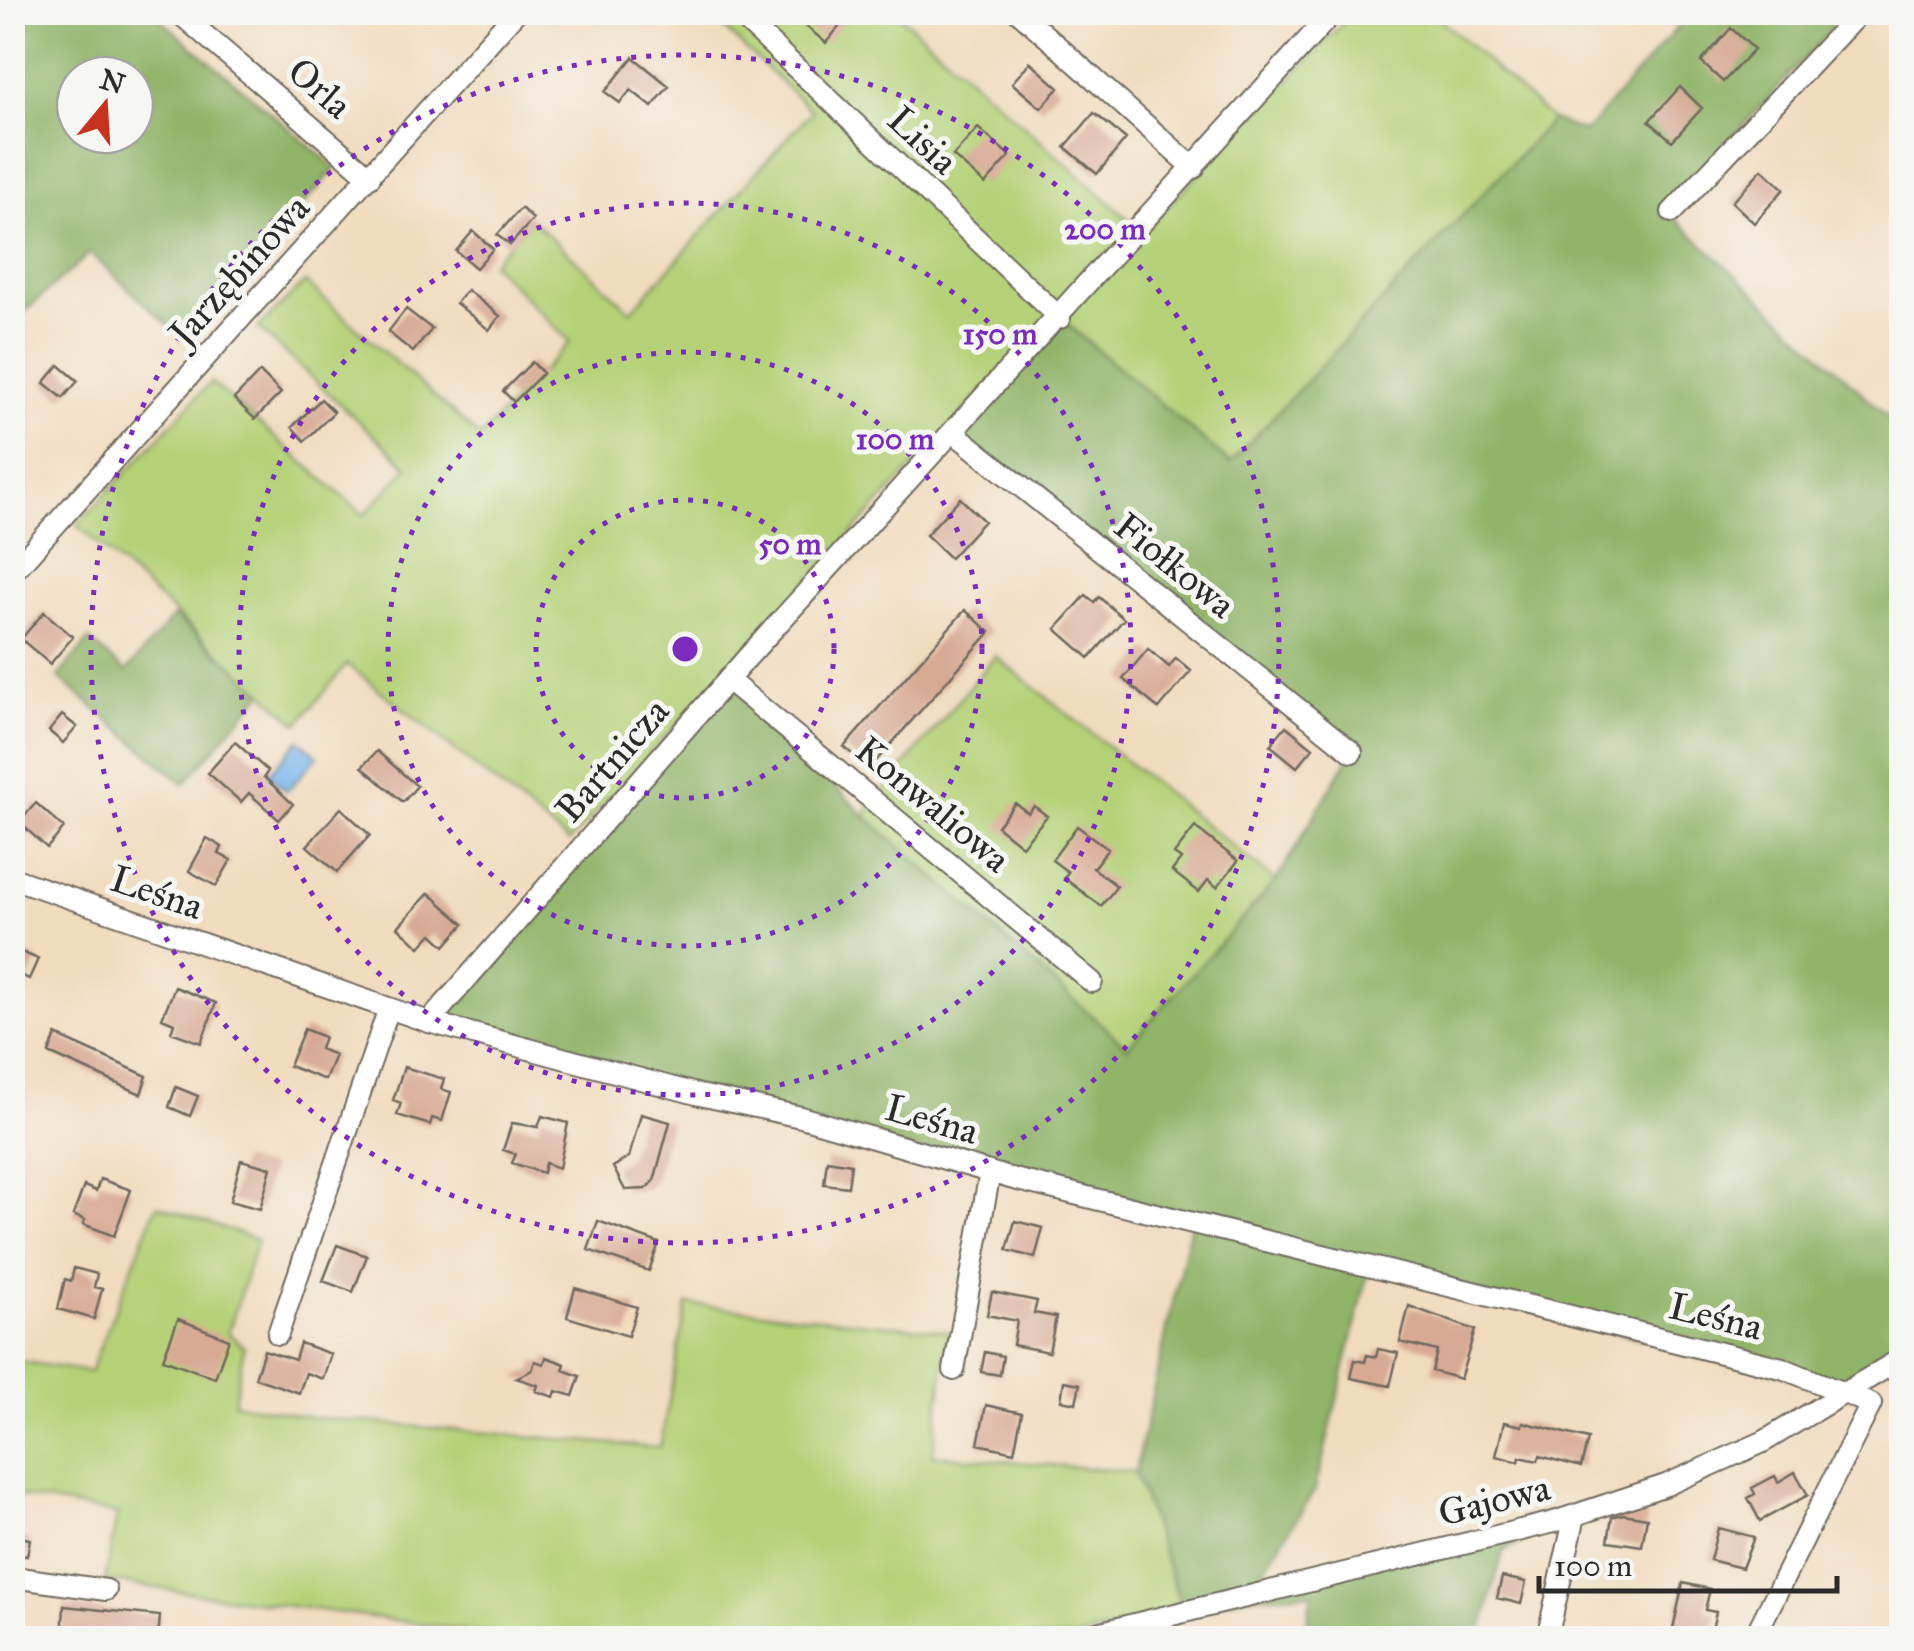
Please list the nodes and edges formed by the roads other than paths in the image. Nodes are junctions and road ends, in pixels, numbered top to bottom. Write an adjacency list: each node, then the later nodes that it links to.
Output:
1 (178, 12): 8 (street, Orla)
2 (516, 12): 8 (street, Jarzębinowa)
3 (737, 12): 10 (street, Lisia)
4 (1020, 12): 7 (street)
5 (1333, 12): 7 (street, Bartnicza)
6 (1860, 12): 9 (street)
7 (1194, 168): 10 (street, Bartnicza)
8 (370, 177): 12 (street, Jarzębinowa)
9 (1672, 212)
10 (1060, 318): 11 (street, Bartnicza)
11 (953, 432): 13 (street, Bartnicza); 14 (street, Fiołkowa)
12 (12, 573)
13 (728, 680): 16 (street, Konwaliowa); 18 (street, Bartnicza)
14 (1352, 752)
15 (12, 878): 17 (street, Leśna)
16 (1092, 982)
17 (389, 1008): 18 (street, Leśna); 20 (street)
18 (430, 1022): 19 (street, Leśna)
19 (990, 1172): 22 (street); 23 (street, Leśna)
20 (278, 1334)
21 (1902, 1358): 23 (street, Gajowa)
22 (954, 1370)
23 (1843, 1390): 24 (street, Gajowa); 29 (street)
24 (1575, 1516): 27 (street, Gajowa); 28 (street)
25 (12, 1577): 26 (street)
26 (106, 1590)
27 (1077, 1638)
28 (1547, 1638)
29 (1754, 1638)

